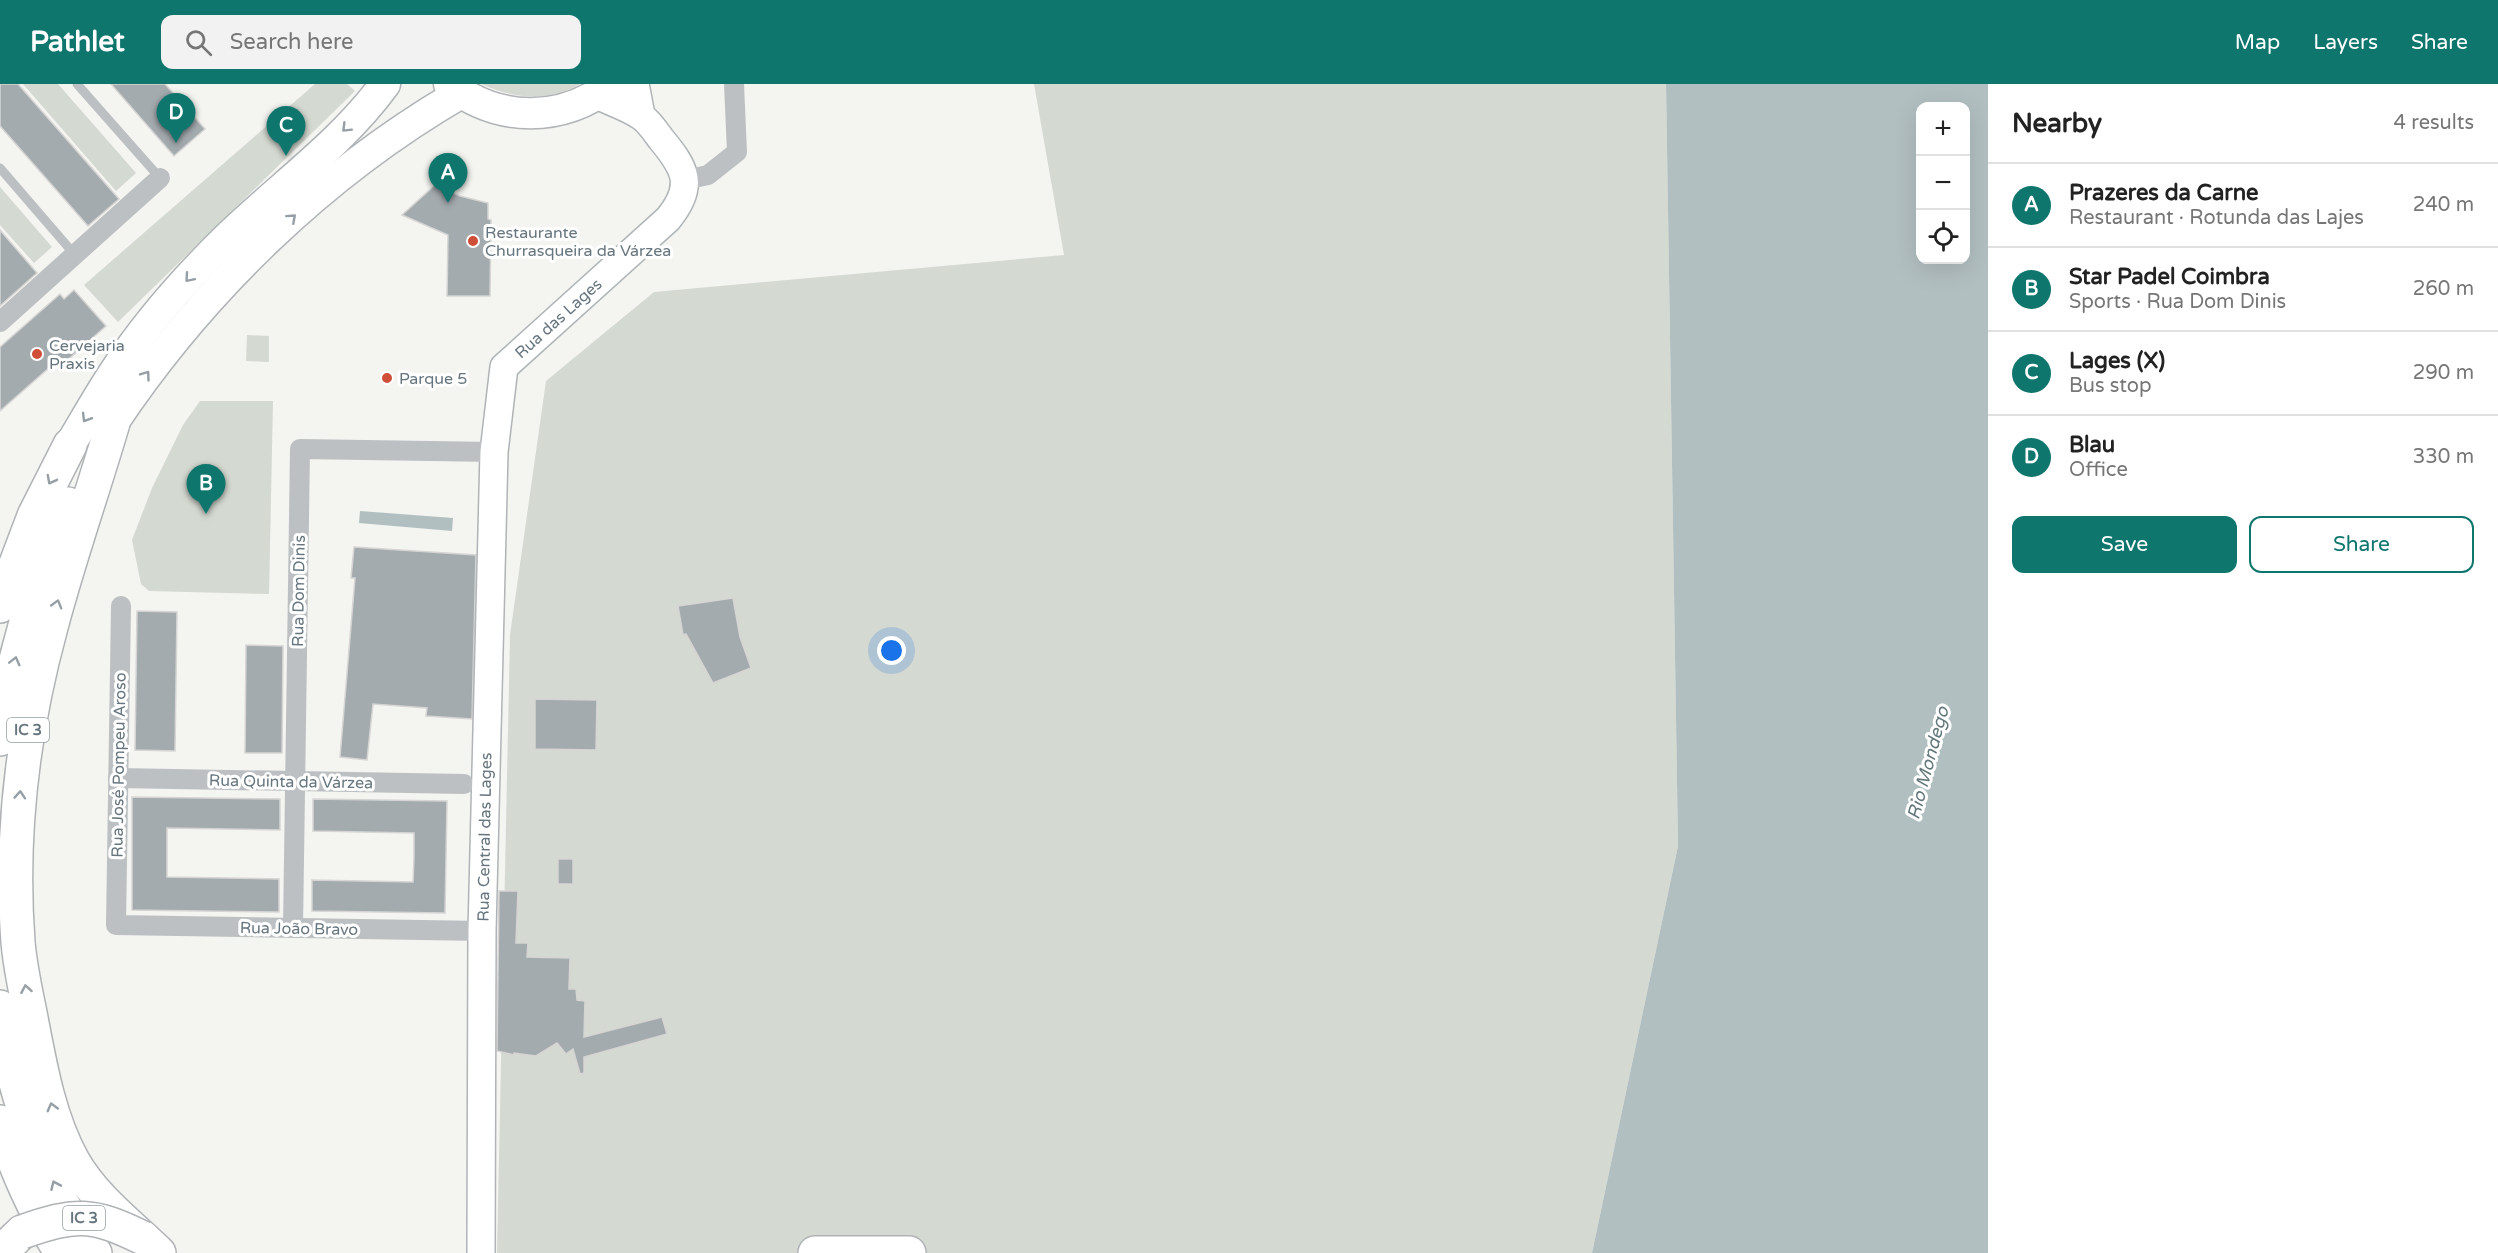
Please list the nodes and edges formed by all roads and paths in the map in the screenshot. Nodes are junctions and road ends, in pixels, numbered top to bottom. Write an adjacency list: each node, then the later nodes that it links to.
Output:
1 (77, 84): 9 (lane)
2 (385, 84): 15 (main road, one-way to 15)
3 (635, 84): 7 (main road)
4 (734, 84): 10 (street)
5 (455, 88): 6 (main road); 14 (main road, one-way to 5)
6 (604, 90): 7 (main road)
7 (641, 116): 10 (main road)
8 (0, 168): 11 (lane)
9 (160, 178): 11 (street)
10 (685, 180): 13 (main road, Rua das Lages)
11 (75, 255): 12 (street)
12 (0, 322)
13 (497, 421): 16 (main road, Rua Central das Lages)
14 (113, 423): 21 (highway, IC 3, one-way to 14); 31 (highway, IC 3, one-way to 14)
15 (70, 445): 17 (highway, one-way to 17)
16 (494, 452): 23 (street, Rua Dom Dinis); 27 (main road, Rua Central das Lages)
17 (34, 516): 18 (highway); 19 (highway)
18 (0, 572)
19 (0, 606)
20 (121, 606): 22 (street, Rua José Pompeu Aroso)
21 (0, 740)
22 (118, 777): 23 (street, Rua Quinta da Várzea); 25 (street, Rua José Pompeu Aroso)
23 (295, 781): 24 (street, Rua Quinta da Várzea); 26 (street, Rua Dom Dinis)
24 (464, 784)
25 (116, 925): 26 (street, Rua João Bravo)
26 (293, 928): 27 (street, Rua João Bravo)
27 (482, 931): 34 (main road, Rua Central das Lages)
28 (0, 1007): 33 (highway, IC 3, one-way to 28)
29 (0, 1122): 32 (highway, IC 3)
30 (11, 1243): 31 (highway, IC 3, bridge)
31 (151, 1246)
32 (62, 1253)
33 (95, 1253)
34 (481, 1253)
35 (815, 1253): 36 (highway)
36 (909, 1253)

